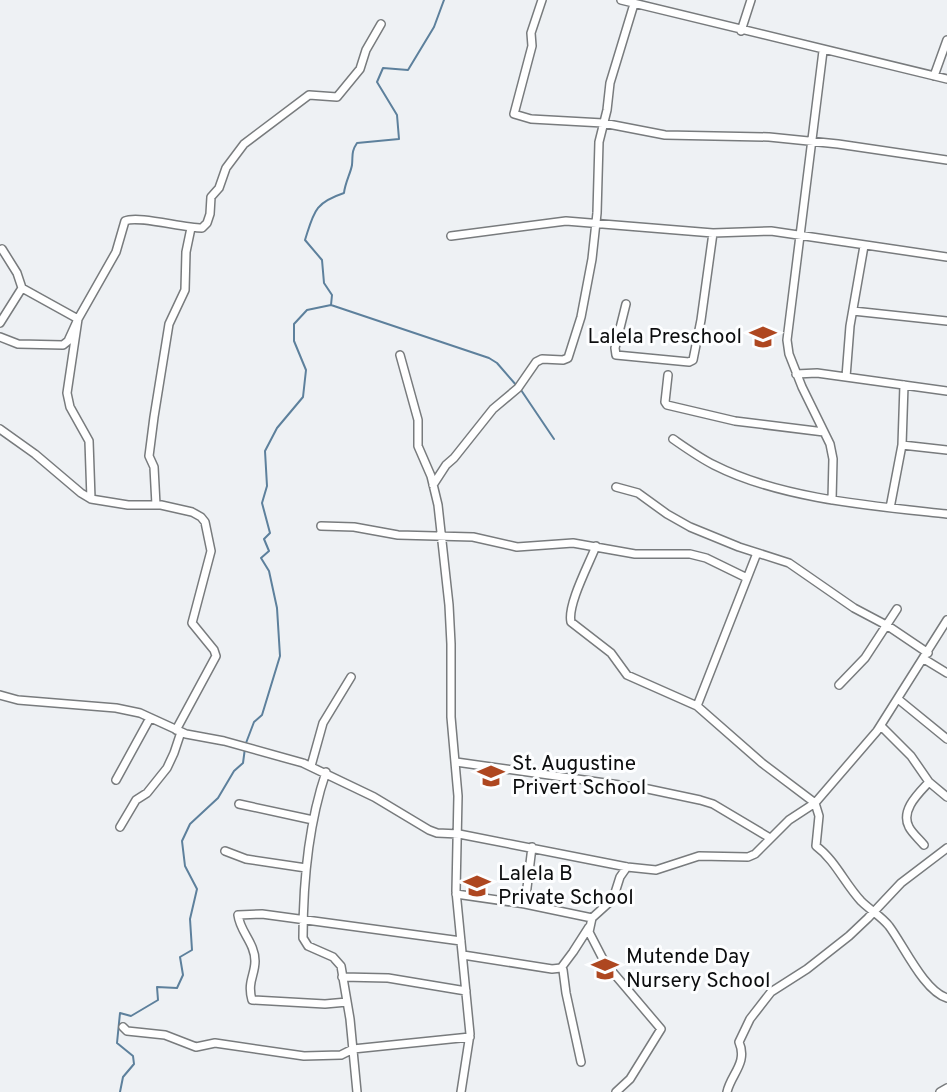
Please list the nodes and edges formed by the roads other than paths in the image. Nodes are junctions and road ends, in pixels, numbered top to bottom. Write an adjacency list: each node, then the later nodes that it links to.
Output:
1 (542, 0): 12 (street)
2 (621, 0): 5 (street)
3 (751, 0): 7 (street)
4 (650, 3): 5 (street); 7 (street)
5 (634, 4): 12 (street)
6 (381, 24): 16 (street)
7 (741, 31): 9 (street)
8 (947, 40): 10 (street)
9 (823, 51): 10 (street); 13 (street)
10 (934, 76): 11 (street)
11 (947, 79)
12 (603, 123): 13 (street); 15 (street)
13 (811, 143): 14 (street); 18 (street)
14 (947, 160)
15 (597, 224): 17 (street); 19 (street); 41 (street)
16 (191, 228): 26 (street); 45 (street)
17 (713, 233): 18 (street); 24 (street)
18 (798, 235): 20 (street); 31 (street)
19 (451, 236)
20 (864, 246): 22 (street); 25 (street)
21 (2, 249): 23 (street)
22 (947, 257)
23 (23, 288): 26 (street); 28 (street)
24 (626, 304)
25 (853, 311): 27 (street); 33 (street)
26 (78, 319): 29 (street); 43 (street)
27 (947, 321)
28 (0, 323)
29 (0, 337)
30 (400, 355): 41 (street)
31 (796, 374): 33 (street); 37 (street)
32 (668, 375): 37 (street)
33 (846, 377): 34 (street)
34 (904, 385): 35 (street); 39 (street)
35 (947, 391)
36 (0, 429): 43 (street)
37 (824, 432): 44 (street)
38 (673, 439): 44 (street)
39 (902, 445): 40 (street); 46 (street)
40 (947, 450)
41 (433, 485): 49 (street)
42 (617, 487): 51 (street)
43 (91, 499): 45 (street)
44 (832, 500): 46 (street)
45 (156, 505): 65 (street)
46 (890, 508): 47 (street)
47 (947, 514)
48 (321, 526): 49 (street)
49 (442, 537): 50 (street); 67 (street)
50 (596, 546): 52 (street); 62 (street)
51 (757, 553): 52 (street); 55 (street)
52 (747, 579): 62 (street)
53 (897, 609): 55 (street)
54 (947, 620): 56 (street)
55 (888, 626): 56 (street); 59 (street)
56 (926, 656): 57 (street); 61 (street)
57 (947, 673)
58 (351, 677): 68 (street)
59 (839, 685)
60 (0, 695): 63 (street)
61 (898, 699): 64 (street); 66 (street)
62 (697, 706): 73 (street)
63 (150, 718): 65 (street); 70 (street)
64 (881, 726): 71 (street); 73 (street)
65 (178, 731): 68 (street); 76 (street)
66 (947, 739)
67 (456, 762): 77 (street); 78 (street)
68 (311, 766): 69 (street)
69 (326, 772): 75 (street); 77 (street)
70 (116, 780)
71 (929, 782): 72 (street); 79 (street)
72 (947, 797)
73 (815, 803): 78 (street); 87 (street)
74 (239, 804): 75 (street)
75 (313, 820): 84 (street)
76 (120, 827)
77 (459, 834): 80 (street); 85 (street)
78 (770, 838): 83 (street)
79 (924, 845)
80 (532, 847): 83 (street); 86 (street)
81 (947, 848): 87 (street)
82 (225, 851): 84 (street)
83 (628, 867): 88 (street)
84 (306, 868): 89 (street)
85 (456, 894): 86 (street); 91 (street)
86 (525, 904): 88 (street)
87 (874, 910): 96 (street); 106 (street)
88 (592, 918): 90 (street)
89 (303, 920): 91 (street); 94 (street); 97 (street)
90 (589, 927): 93 (street); 105 (street)
91 (461, 941): 92 (street)
92 (463, 955): 93 (street); 95 (street)
93 (561, 968): 101 (street)
94 (342, 977): 95 (street); 97 (street)
95 (466, 991): 99 (street)
96 (947, 998)
97 (347, 1002): 100 (street)
98 (123, 1027): 100 (street)
99 (470, 1037): 100 (street); 104 (street)
100 (353, 1049): 103 (street)
101 (581, 1062)
102 (947, 1088): 107 (street)
103 (357, 1092)
104 (461, 1092)
105 (616, 1092)
106 (727, 1092)
107 (940, 1092)

